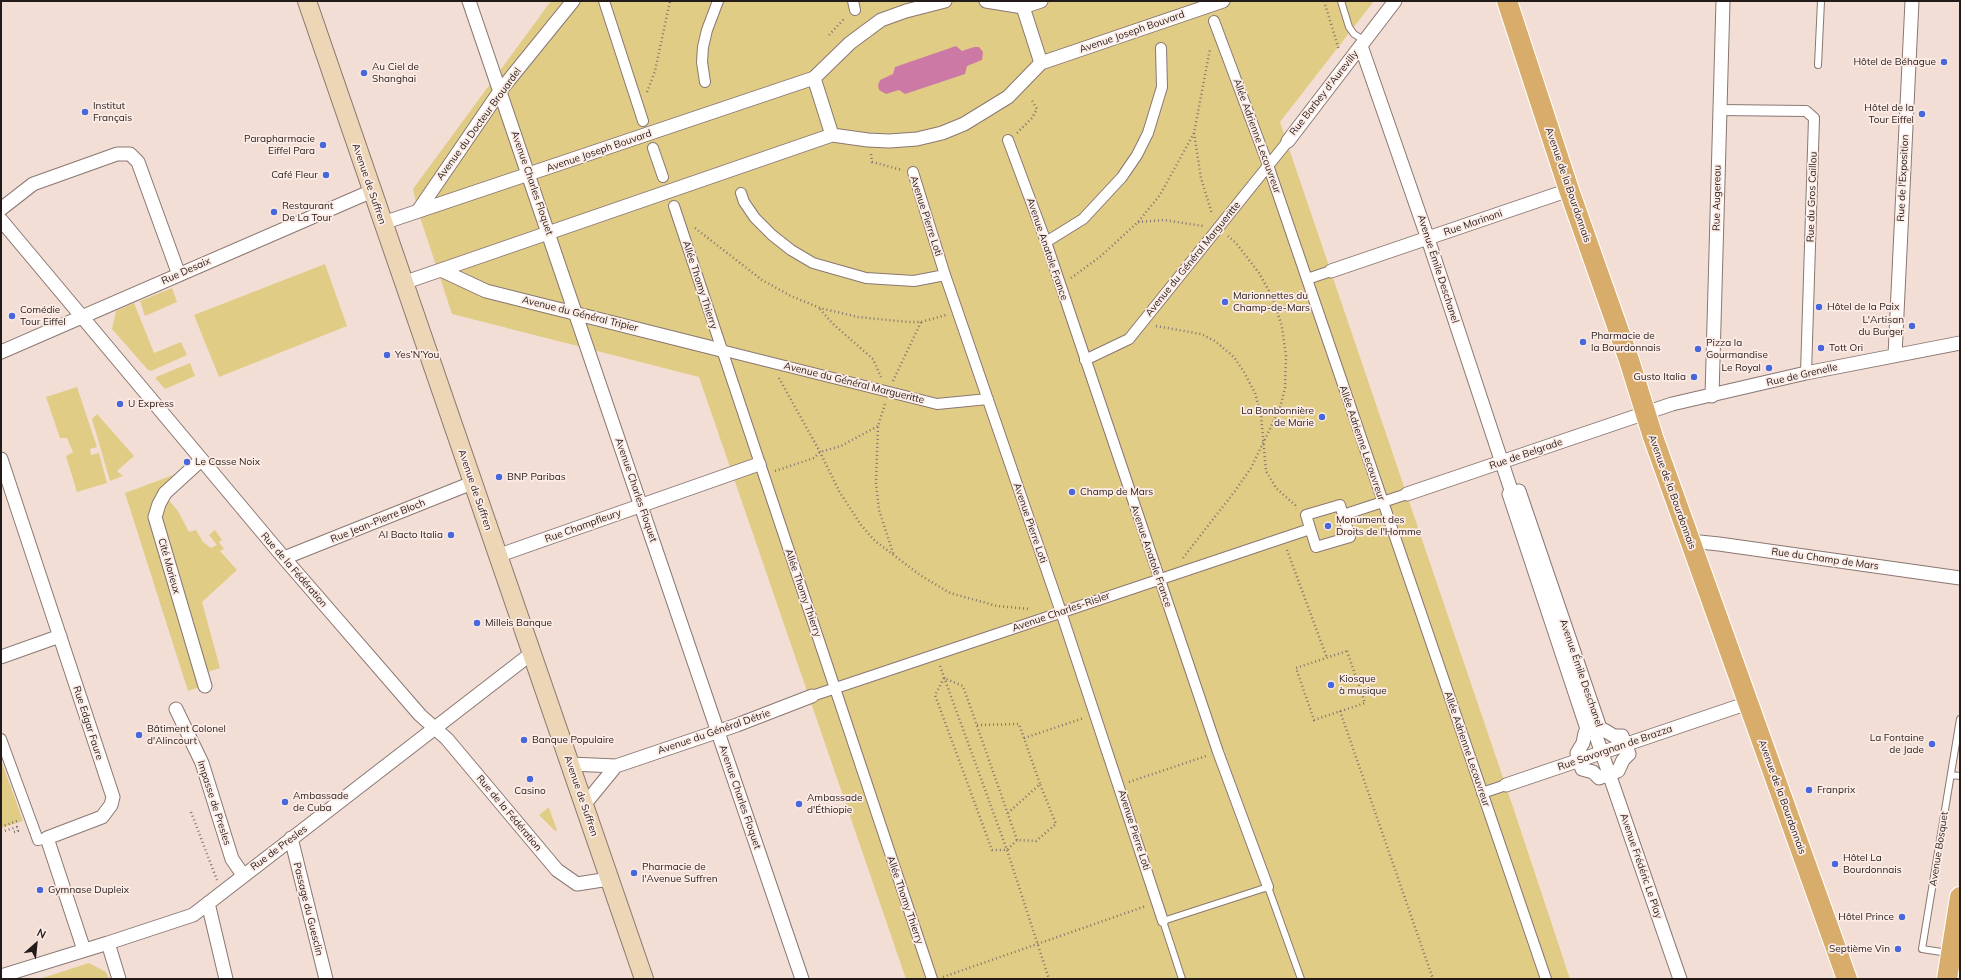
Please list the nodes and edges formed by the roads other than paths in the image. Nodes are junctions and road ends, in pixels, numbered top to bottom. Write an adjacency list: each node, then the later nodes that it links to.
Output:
1 (307, 1): 36 (main road, Avenue de Suffren)
2 (470, 1): 24 (street, Avenue Charles Floquet)
3 (573, 1): 24 (street, Avenue du Docteur Brouardel)
4 (604, 1): 26 (street)
5 (718, 1): 23 (street)
6 (945, 1): 22 (street)
7 (986, 1): 16 (street)
8 (1041, 1): 16 (street)
9 (1224, 1): 20 (street, Avenue Joseph Bouvard)
10 (1341, 1): 18 (lane)
11 (1395, 1): 18 (street, Rue Barbey d'Aurevilly)
12 (1507, 1): 35 (main road, Avenue de la Bourdonnais)
13 (1723, 1): 25 (street, Rue Augereau)
14 (1821, 1): 21 (lane)
15 (1912, 1): 57 (street, Rue de l'Exposition)
16 (1023, 7): 20 (street)
17 (1214, 21): 31 (street, Allée Adrienne Lecouvreur)
18 (1363, 43): 29 (street, Rue Barbey d'Aurevilly); 44 (street, Avenue Émile Deschanel)
19 (1161, 48): 45 (street)
20 (1040, 63): 27 (street)
21 (1818, 64)
22 (814, 78): 27 (street); 33 (street, Avenue Joseph Bouvard)
23 (705, 82)
24 (500, 90): 33 (street, Avenue Charles Floquet); 39 (street, Avenue du Docteur Brouardel)
25 (1719, 110): 59 (street, Rue du Gros Caillou); 60 (street, Rue Augereau)
26 (642, 116)
27 (832, 135): 43 (street)
28 (1008, 140): 45 (street, Avenue Anatole France)
29 (1288, 141): 31 (street, Avenue du Général Margueritte)
30 (653, 148): 34 (street)
31 (1268, 165): 50 (street, Allée Adrienne Lecouvreur); 58 (street, Avenue du Général Margueritte)
32 (913, 172): 49 (street, Avenue Pierre Loti)
33 (529, 174): 39 (street, Avenue Joseph Bouvard); 43 (street, Avenue Charles Floquet)
34 (663, 177)
35 (1569, 190): 44 (street, Rue Marinoni); 62 (main road, Avenue de la Bourdonnais)
36 (372, 191): 42 (main road, Avenue de Suffren); 48 (street, Rue Desaix)
37 (741, 193): 49 (street)
38 (1, 209): 48 (street)
39 (418, 211): 42 (street, Avenue Joseph Bouvard)
40 (675, 211): 55 (street, Allée Thomy Thierry)
41 (1, 220): 53 (street, Rue de la Fédération)
42 (383, 223): 51 (main road, Avenue de Suffren)
43 (550, 232): 46 (street); 52 (street, Avenue Charles Floquet)
44 (1428, 239): 47 (street, Rue Marinoni); 65 (street, Avenue Émile Deschanel)
45 (1046, 242): 58 (street, Avenue Anatole France)
46 (441, 270): 51 (street); 52 (street, Avenue du Général Tripier)
47 (1331, 271): 50 (street)
48 (179, 275): 53 (street, Rue Desaix)
49 (945, 275): 61 (street, Avenue Pierre Loti)
50 (1306, 279): 70 (street, Allée Adrienne Lecouvreur)
51 (403, 283): 67 (main road, Avenue de Suffren)
52 (575, 313): 55 (street, Avenue du Général Tripier); 71 (street, Avenue Charles Floquet)
53 (82, 317): 56 (street, Rue Desaix); 64 (street, Rue de la Fédération)
54 (1960, 343): 57 (street, Rue de Grenelle)
55 (721, 350): 61 (street, Avenue du Général Margueritte); 66 (street, Allée Thomy Thierry)
56 (1, 352)
57 (1895, 355): 59 (street, Rue de Grenelle)
58 (1085, 360): 77 (street, Avenue Anatole France)
59 (1806, 373): 60 (street, Rue de Grenelle)
60 (1712, 396): 62 (street, Rue de Grenelle)
61 (988, 399): 79 (street, Avenue Pierre Loti)
62 (1645, 413): 65 (street, Rue de Belgrade); 74 (main road, Avenue de la Bourdonnais)
63 (1, 459): 80 (street, Rue Edgar Faure)
64 (201, 460): 76 (street, Rue de la Fédération); 83 (street, Cité Morieux)
65 (1502, 463): 68 (street, Avenue Émile Deschanel); 69 (street, Rue de Belgrade)
66 (761, 469): 71 (street, Rue Champfleury); 84 (street, Allée Thomy Thierry)
67 (472, 483): 75 (main road, Avenue de Suffren); 76 (street, Rue Jean-Pierre Bloch)
68 (1512, 493): 92 (street, Avenue Émile Deschanel); 93 (street, Avenue Émile Deschanel); 94 (street, Avenue Émile Deschanel)
69 (1407, 494): 70 (street)
70 (1383, 502): 72 (street); 103 (street, Allée Adrienne Lecouvreur)
71 (642, 505): 75 (street, Rue Champfleury); 90 (street, Avenue Charles Floquet)
72 (1343, 515): 73 (street); 73 (street)
73 (1307, 530): 77 (street, Avenue Charles-Risler)
74 (1690, 541): 78 (street, Rue du Champ de Mars); 86 (main road, Avenue de la Bourdonnais)
75 (498, 556): 81 (main road, Avenue de Suffren)
76 (284, 558): 89 (street, Rue de la Fédération)
77 (1164, 578): 79 (street, Avenue Charles-Risler); 109 (street, Avenue Anatole France)
78 (1960, 578)
79 (1061, 612): 84 (street, Avenue Charles-Risler); 113 (street, Avenue Pierre Loti)
80 (60, 636): 82 (street); 105 (street, Rue Edgar Faure)
81 (532, 653): 89 (street, Rue de Presles); 95 (main road, Avenue de Suffren)
82 (1, 657)
83 (206, 686)
84 (835, 688): 85 (street, Avenue Charles-Risler); 123 (street, Allée Thomy Thierry)
85 (812, 696): 90 (street, Avenue du Général Détrie)
86 (1748, 704): 92 (street, Rue Savorgnan de Brazza); 128 (main road, Avenue de la Bourdonnais)
87 (176, 709): 107 (street, Impasse de Presles)
88 (1960, 719): 99 (lane, Avenue Bosquet)
89 (435, 727): 106 (street, Rue de Presles); 108 (street, Rue de la Fédération)
90 (718, 731): 97 (street, Avenue du Général Détrie); 122 (street, Avenue Charles Floquet)
91 (1, 739): 105 (street)
92 (1626, 744): 93 (street, Rue Savorgnan de Brazza); 98 (street)
93 (1602, 752): 94 (street, Rue Savorgnan de Brazza); 98 (street, Avenue Frédéric Le Play)
94 (1579, 760): 98 (street); 102 (street, Rue Savorgnan de Brazza)
95 (570, 764): 96 (street, Avenue du Général Détrie); 104 (main road, Avenue de Suffren)
96 (599, 765): 97 (street, Avenue du Général Détrie); 101 (street)
97 (616, 766): 101 (street)
98 (1609, 775): 127 (street, Avenue Frédéric Le Play)
99 (1951, 775): 100 (lane); 116 (lane, Avenue Bosquet)
100 (1960, 776)
101 (604, 780): 104 (street)
102 (1506, 785): 103 (street, Rue Savorgnan de Brazza)
103 (1482, 793): 126 (street, Allée Adrienne Lecouvreur)
104 (584, 805): 108 (main road, Avenue de Suffren)
105 (47, 838): 115 (street)
106 (291, 838): 107 (street, Rue de Presles); 120 (street, Passage du Guesclin)
107 (243, 875): 111 (street, Rue de Presles)
108 (609, 878): 121 (main road, Avenue de Suffren)
109 (1268, 887): 113 (lane); 125 (lane)
110 (1960, 896): 112 (main road)
111 (208, 903): 114 (street, Rue de Presles); 119 (street)
112 (1958, 917): 116 (main road)
113 (1163, 921): 124 (lane)
114 (108, 943): 115 (street, Rue de Presles); 118 (street)
115 (84, 950): 117 (street, Rue de Presles)
116 (1951, 954): 129 (main road)
117 (1, 976)
118 (119, 979)
119 (226, 979)
120 (326, 979)
121 (644, 979)
122 (802, 979)
123 (932, 979)
124 (1182, 979)
125 (1301, 979)
126 (1546, 979)
127 (1680, 979)
128 (1847, 979)
129 (1947, 979)

